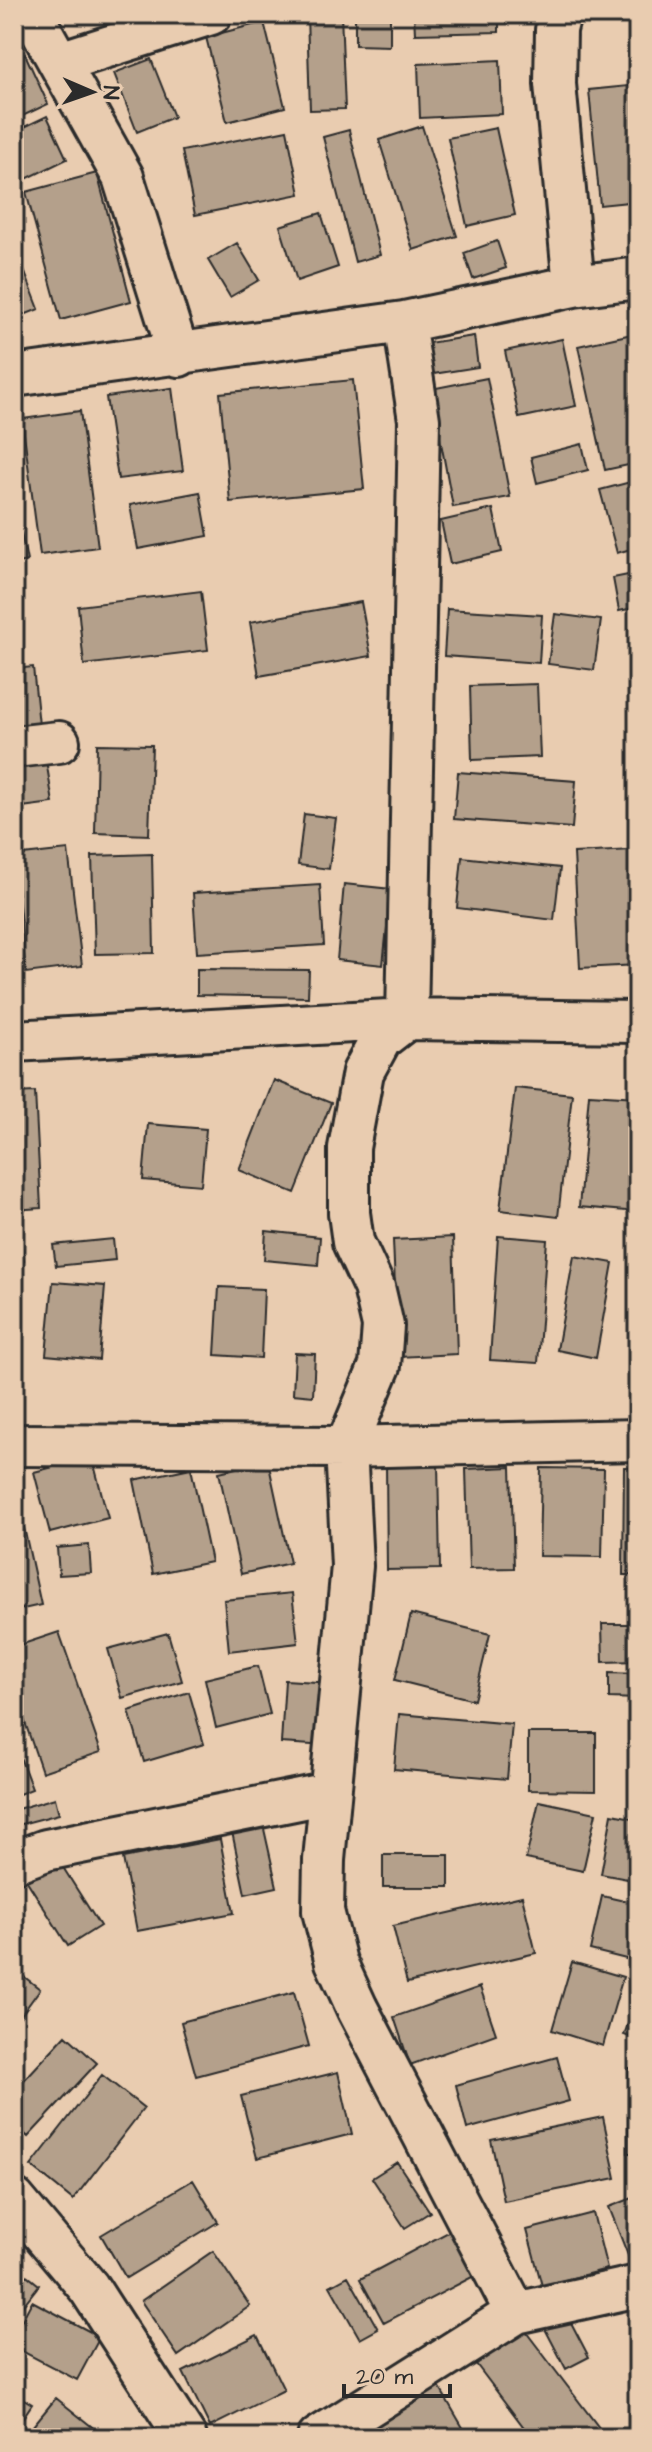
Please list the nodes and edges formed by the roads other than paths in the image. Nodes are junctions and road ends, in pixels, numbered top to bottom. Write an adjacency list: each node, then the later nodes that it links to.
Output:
1 (32, 14): 4 (street)
2 (211, 14): 4 (street)
3 (560, 14): 6 (street)
4 (60, 62): 8 (street)
5 (638, 278): 6 (street)
6 (574, 286): 7 (street)
7 (404, 322): 8 (street); 12 (street)
8 (179, 356): 9 (street)
9 (14, 376)
10 (59, 742): 11 (street)
11 (14, 747)
12 (407, 1019): 13 (street); 14 (street); 17 (street)
13 (638, 1022)
14 (14, 1041)
15 (638, 1440): 17 (street)
16 (14, 1445): 17 (street)
17 (346, 1447): 18 (street)
18 (329, 1793): 19 (street); 22 (street)
19 (14, 1862)
20 (14, 2199): 23 (street)
21 (638, 2286): 22 (street)
22 (516, 2313): 24 (street)
23 (186, 2438)
24 (318, 2438)

